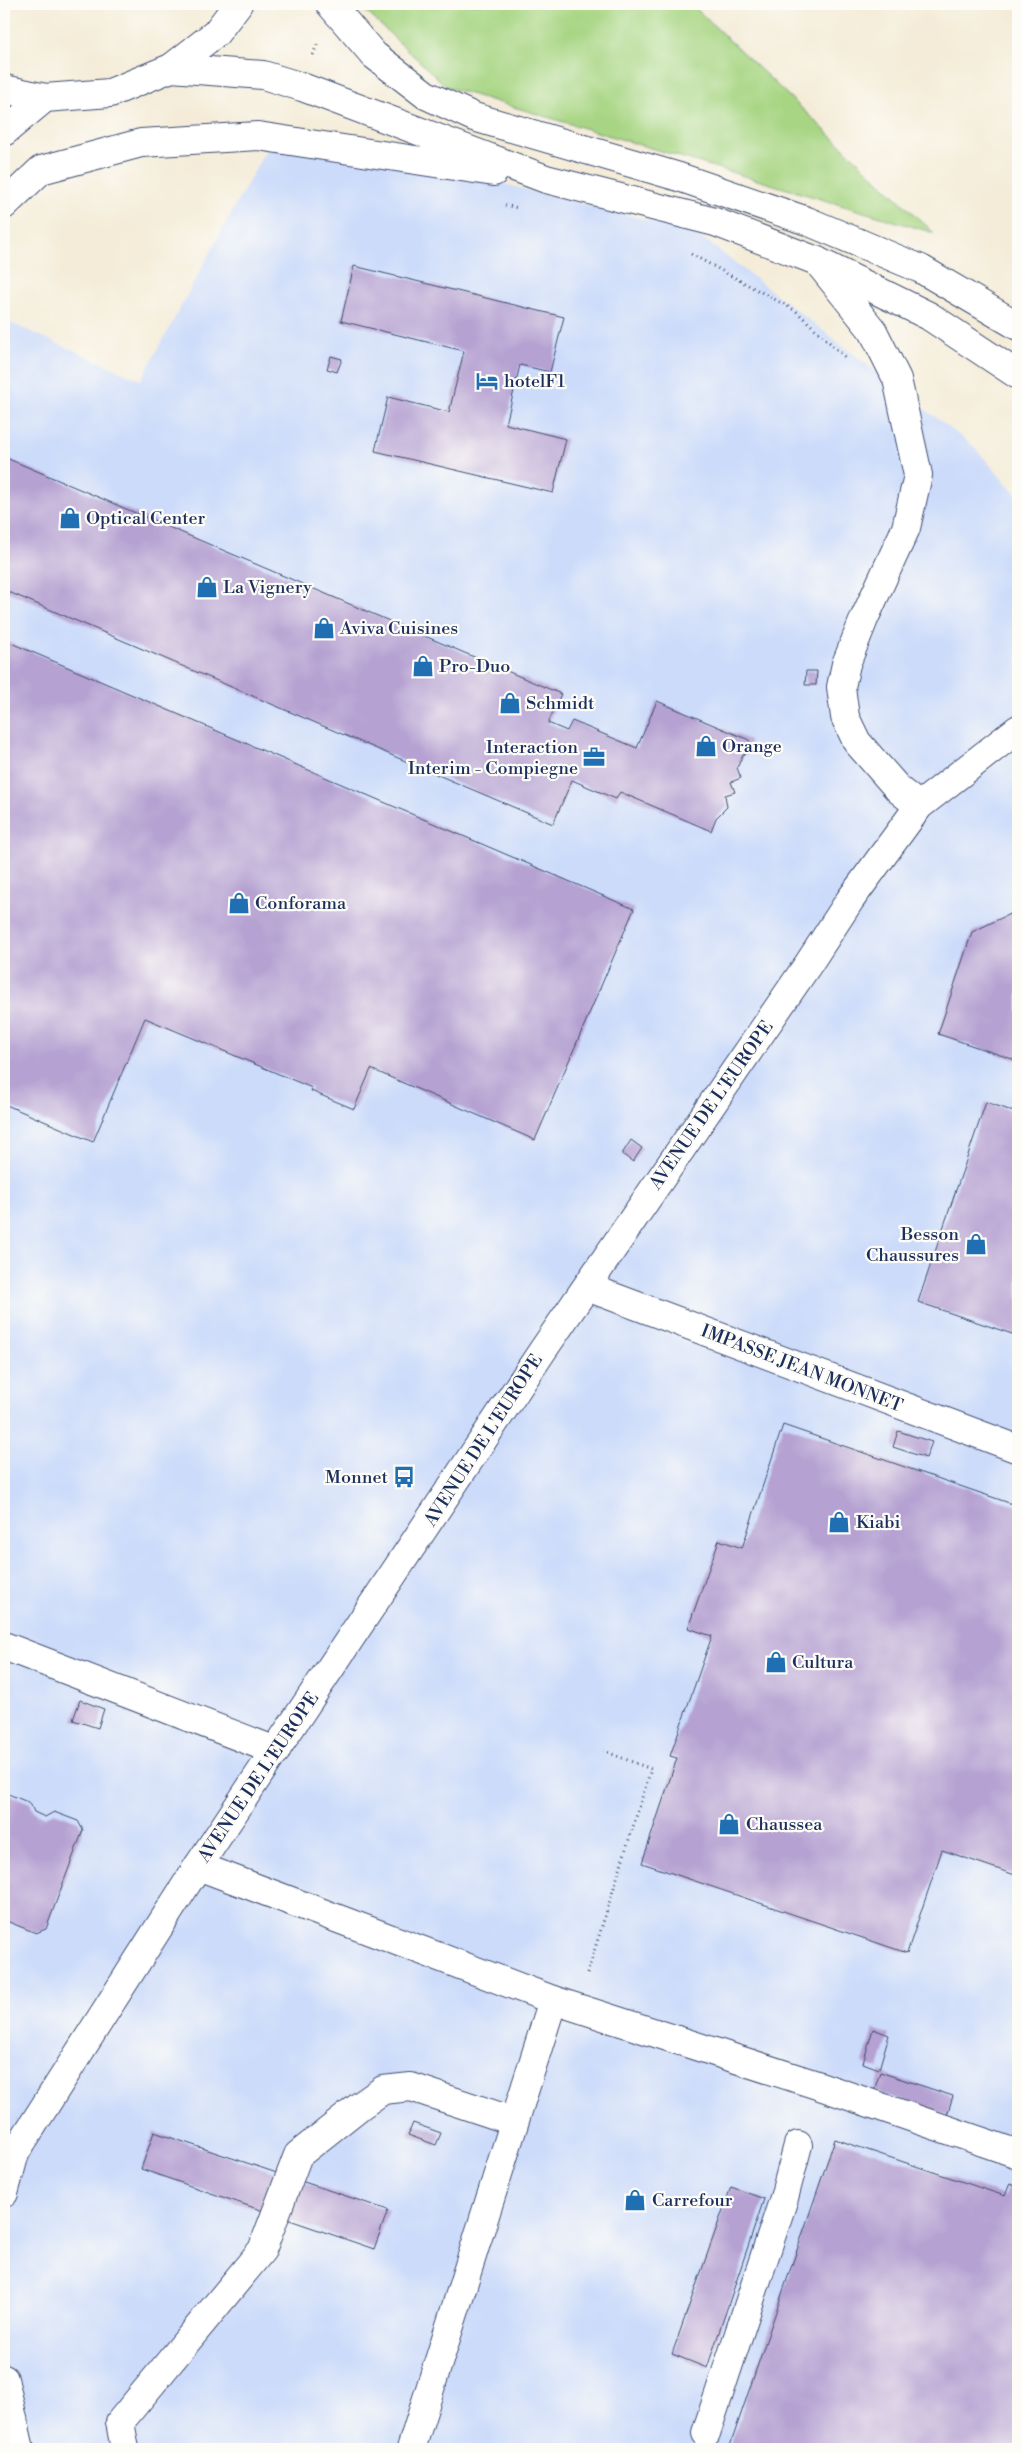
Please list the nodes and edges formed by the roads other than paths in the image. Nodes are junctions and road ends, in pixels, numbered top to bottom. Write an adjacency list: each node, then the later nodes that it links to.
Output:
1 (238, 4): 3 (street)
2 (331, 4): 10 (street)
3 (171, 68): 5 (street); 7 (street)
4 (4, 89): 5 (street)
5 (45, 98): 6 (street)
6 (4, 132)
7 (546, 179): 8 (street); 9 (street)
8 (4, 205)
9 (817, 260): 11 (street); 13 (street)
10 (1018, 326)
11 (1018, 375)
12 (1018, 729): 13 (street, AVENUE DE L'EUROPE)
13 (919, 806): 14 (street, AVENUE DE L'EUROPE)
14 (587, 1287): 15 (street, IMPASSE JEAN MONNET); 17 (street, AVENUE DE L'EUROPE)
15 (1018, 1449)
16 (4, 1646): 17 (street)
17 (276, 1751): 18 (street, AVENUE DE L'EUROPE)
18 (198, 1866): 19 (street); 23 (street, AVENUE DE L'EUROPE)
19 (564, 2004): 20 (street); 22 (street)
20 (513, 2121): 27 (street); 28 (street)
21 (798, 2145): 25 (street)
22 (1018, 2154)
23 (4, 2193)
24 (4, 2379): 26 (street)
25 (706, 2433)
26 (20, 2449)
27 (125, 2449)
28 (411, 2449)

